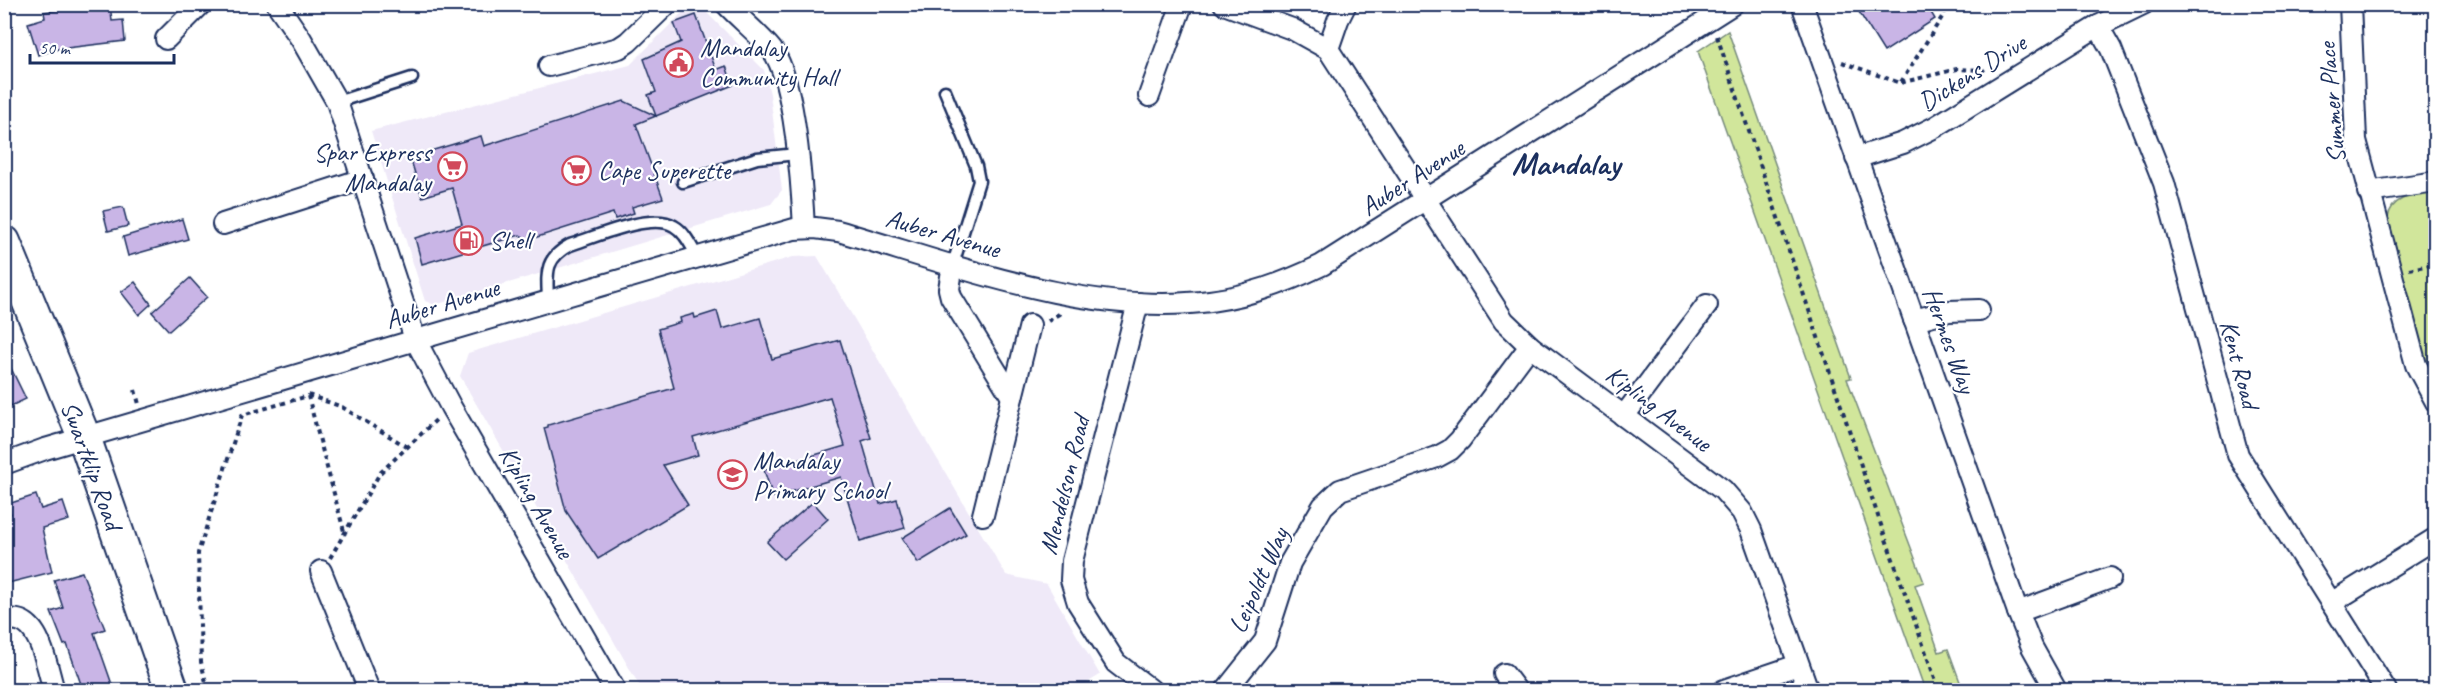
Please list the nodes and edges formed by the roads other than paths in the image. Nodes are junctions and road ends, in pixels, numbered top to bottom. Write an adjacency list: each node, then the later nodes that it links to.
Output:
1 (201, 4): 13 (street)
2 (277, 4): 19 (street, Kipling Avenue)
3 (667, 4): 15 (street)
4 (726, 4): 20 (street)
5 (1182, 4): 18 (street)
6 (1224, 4): 14 (street)
7 (1346, 4): 14 (street)
8 (1733, 4): 26 (street, Auber Avenue)
9 (1802, 4): 21 (street, Hermes Way)
10 (2143, 4): 12 (street, Dickens Drive)
11 (2350, 4): 25 (street, Summer Place)
12 (2098, 26): 21 (street, Dickens Drive); 49 (street, Kent Road)
13 (166, 39)
14 (1328, 49): 26 (street, Kipling Avenue)
15 (549, 66)
16 (412, 78): 19 (lane)
17 (945, 91): 31 (lane)
18 (1149, 96)
19 (337, 102): 22 (street, Kipling Avenue)
20 (797, 154): 23 (lane); 28 (street)
21 (1856, 158): 36 (street, Hermes Way)
22 (363, 179): 27 (street); 38 (street, Kipling Avenue)
23 (683, 182)
24 (2436, 182): 25 (street)
25 (2368, 192): 41 (street, Summer Place)
26 (1427, 199): 33 (street, Auber Avenue); 39 (street, Kipling Avenue)
27 (223, 224)
28 (804, 228): 30 (street, Auber Avenue); 31 (street, Auber Avenue)
29 (4, 242): 43 (main road, Swartklip Road)
30 (697, 256): 32 (street, Auber Avenue); 32 (lane)
31 (953, 264): 33 (street, Auber Avenue); 40 (street)
32 (548, 300): 38 (street, Auber Avenue)
33 (1137, 303): 58 (street, Mendelson Road)
34 (1707, 305): 42 (street)
35 (1979, 310): 36 (street)
36 (1914, 320): 50 (street, Hermes Way)
37 (1030, 325): 40 (street)
38 (415, 339): 43 (street, Auber Avenue); 57 (street, Kipling Avenue)
39 (1530, 346): 42 (street, Kipling Avenue); 59 (street, Leipoldt Way)
40 (1012, 397): 45 (street)
41 (2436, 402)
42 (1624, 416): 52 (street, Kipling Avenue)
43 (84, 437): 44 (street, Auber Avenue); 55 (main road, Swartklip Road)
44 (4, 464)
45 (983, 515)
46 (2436, 538): 49 (street)
47 (321, 571): 56 (street)
48 (2110, 578): 50 (street)
49 (2331, 603): 64 (street, Kent Road)
50 (2018, 612): 63 (street, Hermes Way)
51 (4, 621): 54 (street)
52 (1798, 665): 61 (street); 62 (street, Kipling Avenue)
53 (1504, 674): 60 (street)
54 (54, 690)
55 (172, 690)
56 (369, 690)
57 (615, 690)
58 (1151, 690)
59 (1226, 690)
60 (1516, 690)
61 (1724, 690)
62 (1808, 690)
63 (2056, 690)
64 (2386, 690)

